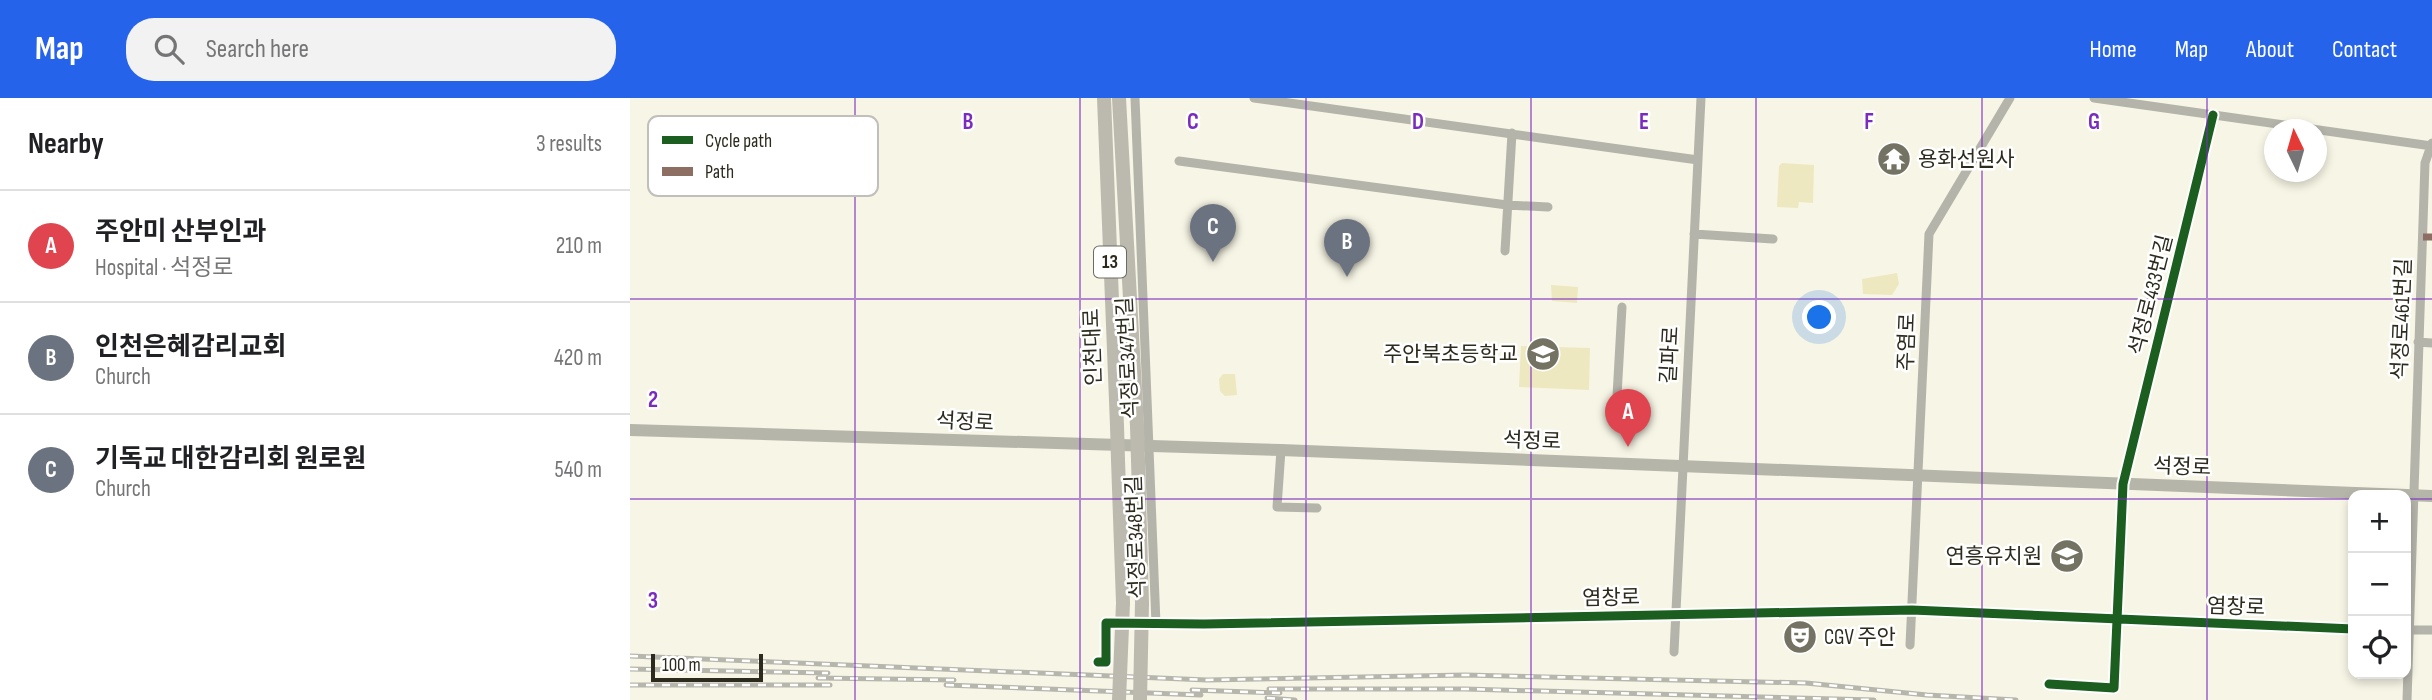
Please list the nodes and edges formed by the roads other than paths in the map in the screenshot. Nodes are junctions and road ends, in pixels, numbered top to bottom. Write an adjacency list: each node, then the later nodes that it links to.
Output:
1 (1097, 98): 15 (highway)
2 (1104, 98): 15 (highway, 인천대로 / 13)
3 (1119, 98): 16 (highway, 인천대로 / 13)
4 (1126, 98): 16 (highway)
5 (1135, 98): 28 (street, 석정로347번길)
6 (1254, 98): 11 (street)
7 (1701, 98): 13 (street, 길파로)
8 (2010, 98): 31 (street, 주염로)
9 (2094, 98): 10 (street)
10 (2213, 115): 12 (street); 32 (street, 석정로433번길)
11 (1512, 133): 13 (street); 17 (street)
12 (2432, 145): 20 (street, 석정로461번길)
13 (1698, 160): 19 (street, 길파로)
14 (1179, 161): 17 (street)
15 (1107, 174): 49 (highway, 인천대로 / 13, bridge)
16 (1122, 175): 50 (highway, 인천대로 / 13, bridge)
17 (1507, 205): 18 (street); 22 (street)
18 (1548, 207)
19 (1694, 234): 21 (street); 30 (street, 길파로)
20 (2427, 237): 24 (street, 석정로461번길)
21 (1773, 239)
22 (1505, 251)
23 (1622, 307): 26 (street)
24 (2418, 342): 25 (street); 33 (street, 석정로461번길)
25 (2432, 343)
26 (1617, 396)
27 (630, 430): 28 (main road, 석정로)
28 (1150, 448): 29 (main road, 석정로); 40 (street, 석정로348번길)
29 (1281, 450): 30 (main road, 석정로); 35 (street)
30 (1682, 466): 31 (main road, 석정로); 37 (street, 길파로)
31 (1920, 475): 32 (main road, 석정로); 36 (street, 주염로)
32 (2123, 484): 33 (main road, 석정로); 39 (street, 석정로433번길)
33 (2414, 495): 34 (main road, 석정로); 38 (street, 석정로461번길)
34 (2432, 496)
35 (1317, 508)
36 (1912, 610): 37 (street, 염창로); 39 (street, 염창로); 44 (street, 주염로)
37 (1675, 615): 40 (street, 염창로); 45 (street, 길파로)
38 (2409, 616)
39 (2117, 620): 41 (street, 염창로); 48 (street)
40 (1156, 624): 46 (street, 염창로)
41 (2348, 629)
42 (2411, 630): 43 (street)
43 (2432, 630)
44 (1910, 645)
45 (1674, 652)
46 (1098, 662)
47 (2407, 679): 51 (street)
48 (2049, 684)
49 (1119, 700)
50 (1140, 700)
51 (2407, 700)

